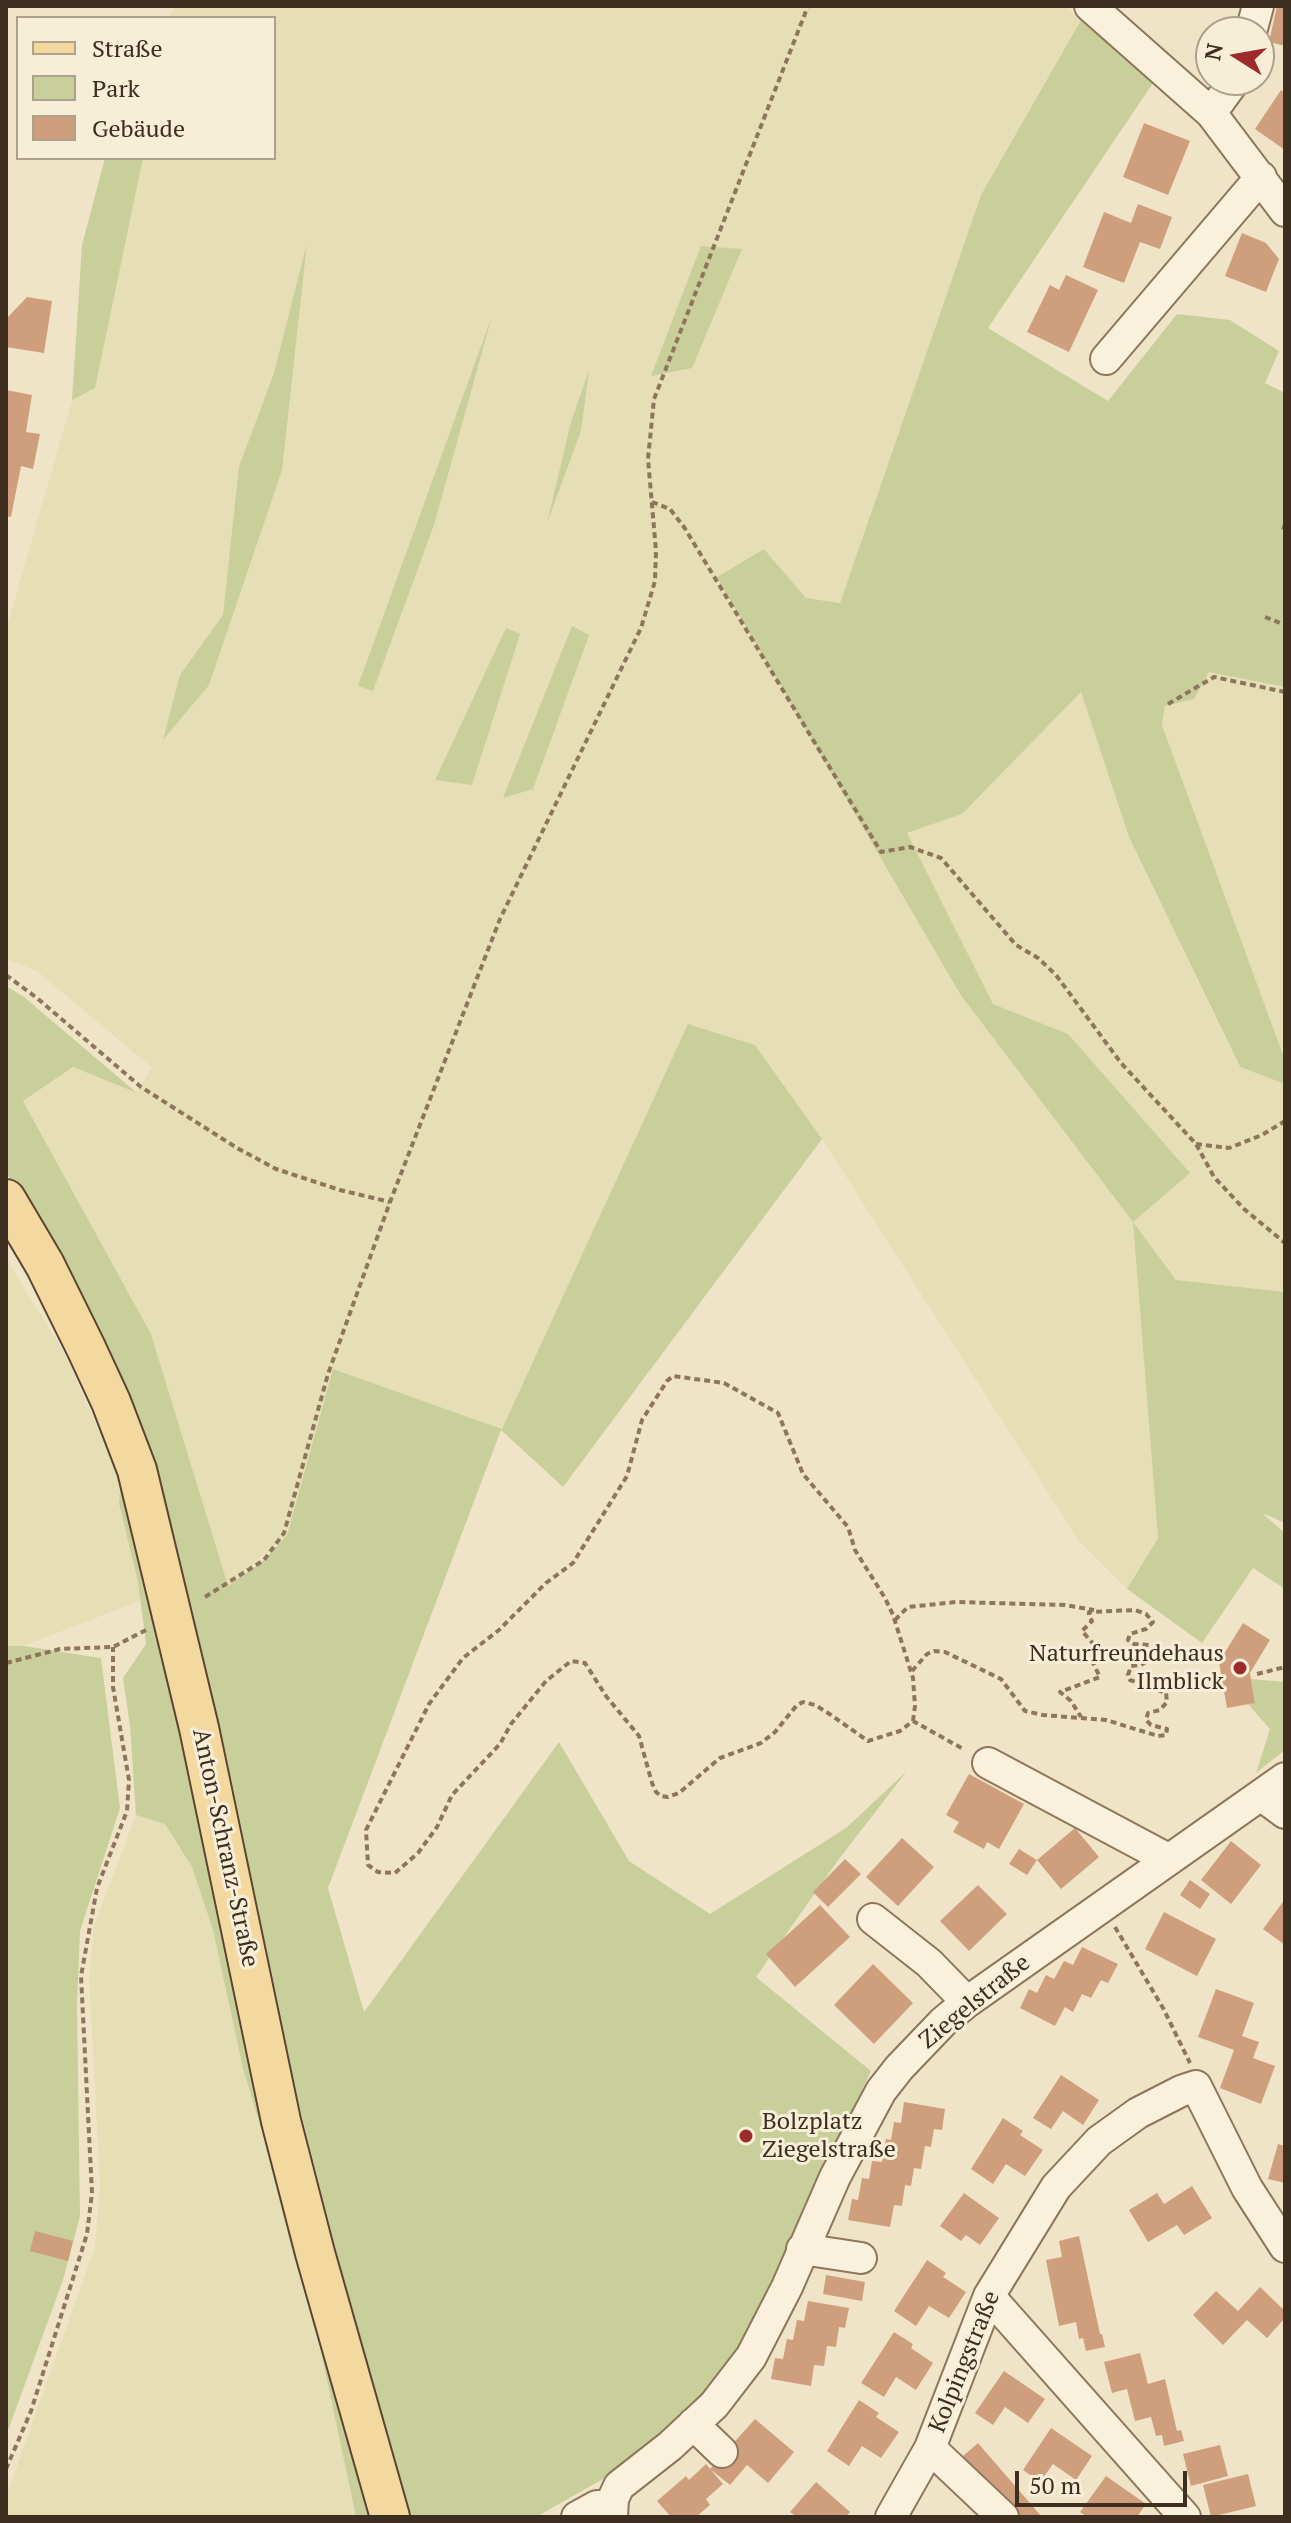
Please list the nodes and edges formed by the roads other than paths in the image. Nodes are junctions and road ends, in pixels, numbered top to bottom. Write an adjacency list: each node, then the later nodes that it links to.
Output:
1 (1090, 6): 3 (street)
2 (1223, 96): 3 (street)
3 (1211, 113): 4 (street)
4 (1261, 177): 5 (street); 6 (street)
5 (1285, 211)
6 (1106, 359)
7 (6, 1199): 21 (main road, Anton-Schranz-Straße)
8 (988, 1763): 10 (street)
9 (1277, 1796): 10 (street, Ziegelstraße)
10 (1168, 1859): 12 (street, Ziegelstraße)
11 (873, 1919): 12 (street)
12 (967, 2002): 14 (street, Ziegelstraße)
13 (1285, 2247): 16 (street, Kolpingstraße)
14 (802, 2249): 15 (street); 17 (street, Ziegelstraße)
15 (861, 2258)
16 (989, 2296): 18 (street, Kolpingstraße); 25 (street)
17 (693, 2424): 19 (street); 20 (street, Ziegelstraße)
18 (930, 2448): 23 (street, Kolpingstraße); 24 (street)
19 (722, 2452)
20 (611, 2512): 22 (street, Ziegelstraße)
21 (390, 2517)
22 (577, 2517)
23 (891, 2517)
24 (1003, 2517)
25 (1185, 2517)

